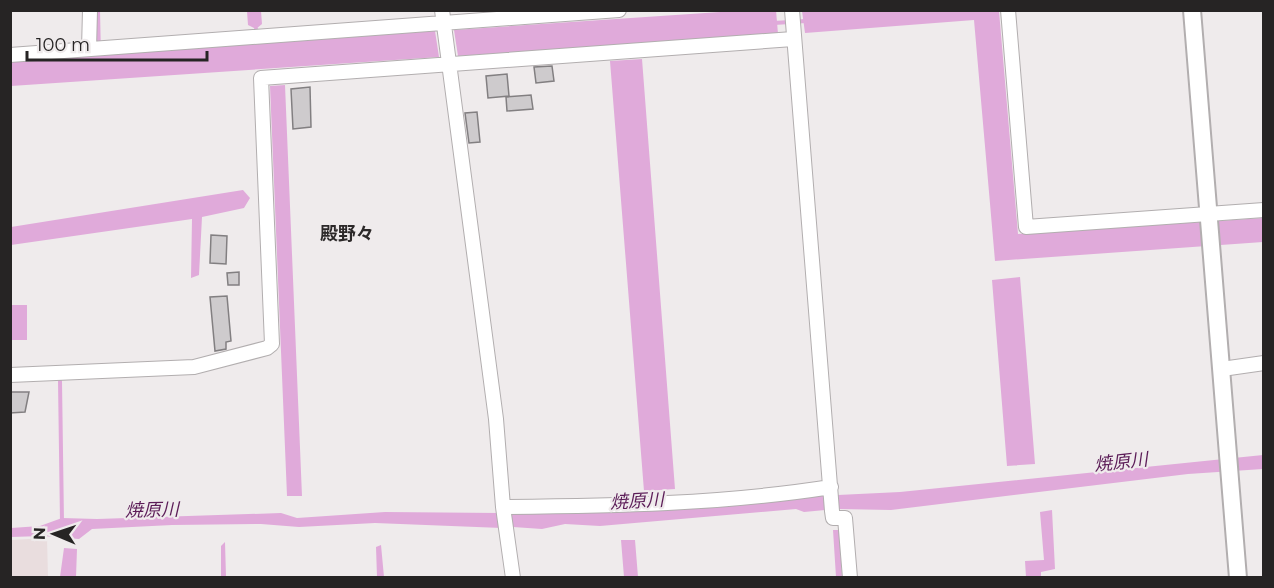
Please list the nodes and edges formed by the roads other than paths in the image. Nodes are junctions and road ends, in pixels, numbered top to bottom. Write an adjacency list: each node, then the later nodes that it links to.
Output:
1 (90, 10): 8 (street)
2 (619, 10): 6 (street)
3 (792, 10): 7 (street)
4 (1008, 10): 12 (street)
5 (1192, 10): 12 (street)
6 (443, 17): 8 (street); 10 (street)
7 (793, 37): 10 (street); 16 (street)
8 (96, 48): 9 (street)
9 (10, 55)
10 (451, 64): 15 (street); 17 (street)
11 (1263, 210): 12 (street)
12 (1209, 214): 14 (street)
13 (1263, 363): 14 (street)
14 (1222, 369): 20 (street)
15 (10, 375)
16 (831, 490): 17 (street); 19 (street)
17 (503, 507): 18 (street)
18 (513, 578)
19 (850, 578)
20 (1238, 578)

